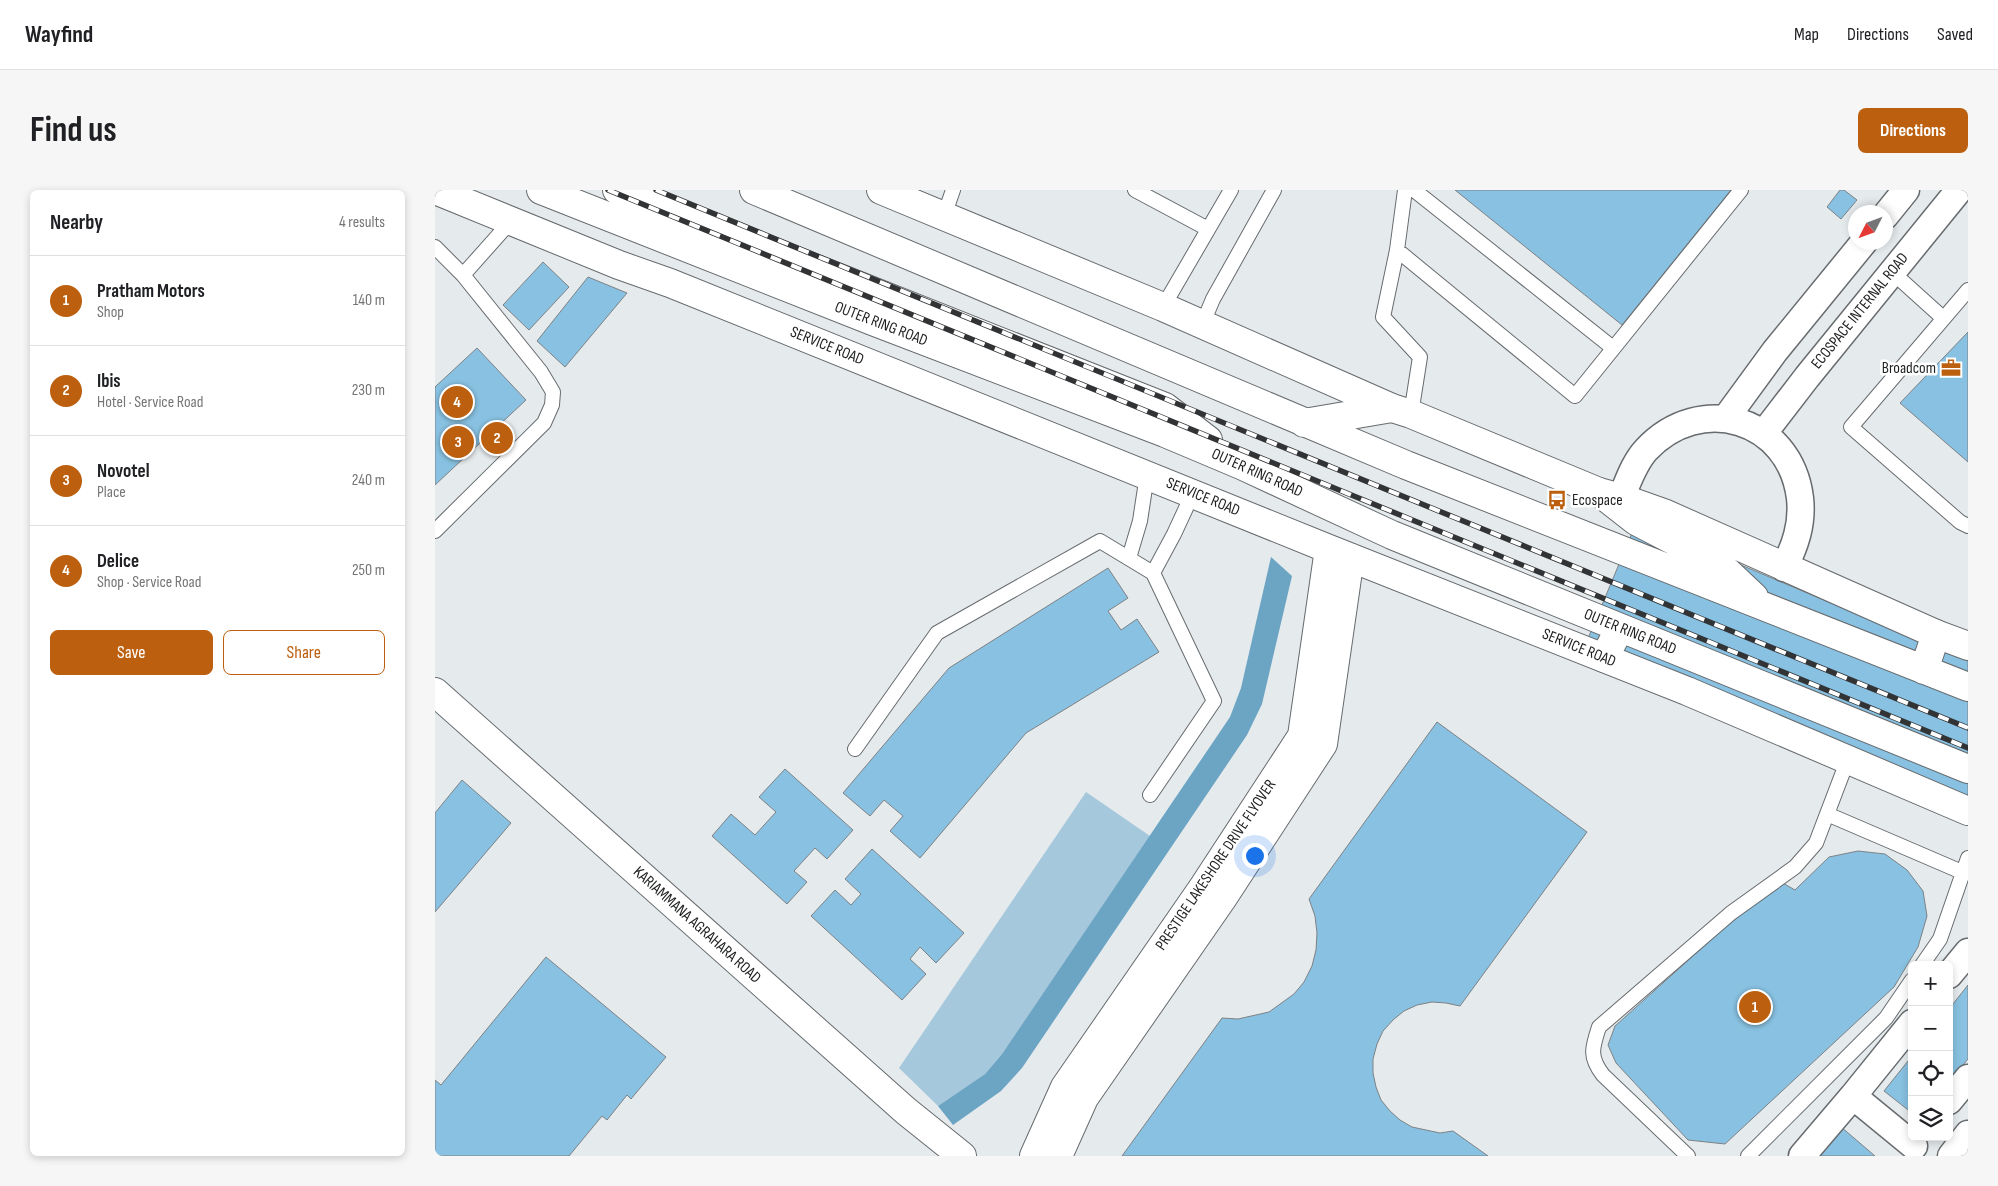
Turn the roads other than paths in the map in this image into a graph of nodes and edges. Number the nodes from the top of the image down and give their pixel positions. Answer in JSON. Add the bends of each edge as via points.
{"nodes":[{"id":1,"x":435,"y":190,"type":"edge"},
{"id":2,"x":541,"y":190,"type":"edge"},
{"id":3,"x":617,"y":190,"type":"edge"},
{"id":4,"x":754,"y":190,"type":"edge"},
{"id":5,"x":881,"y":190,"type":"edge"},
{"id":6,"x":953,"y":190,"type":"edge"},
{"id":7,"x":1135,"y":190,"type":"edge"},
{"id":8,"x":1231,"y":190,"type":"edge"},
{"id":9,"x":1274,"y":190,"type":"edge"},
{"id":10,"x":1405,"y":190,"type":"edge"},
{"id":11,"x":1414,"y":190,"type":"edge"},
{"id":12,"x":1741,"y":190,"type":"edge"},
{"id":13,"x":1906,"y":190,"type":"edge"},
{"id":14,"x":1959,"y":190,"type":"edge"},
{"id":15,"x":1893,"y":206,"type":"edge"},
{"id":16,"x":944,"y":216,"type":"junction"},
{"id":17,"x":511,"y":220,"type":"junction"},
{"id":18,"x":1207,"y":229,"type":"junction"},
{"id":19,"x":435,"y":247,"type":"edge"},
{"id":20,"x":1397,"y":250,"type":"junction"},
{"id":21,"x":1857,"y":250,"type":"edge"},
{"id":22,"x":1892,"y":272,"type":"junction"},
{"id":23,"x":463,"y":275,"type":"junction"},
{"id":24,"x":1968,"y":290,"type":"edge"},
{"id":25,"x":1163,"y":307,"type":"junction"},
{"id":26,"x":1943,"y":318,"type":"junction"},
{"id":27,"x":1203,"y":325,"type":"junction"},
{"id":28,"x":1613,"y":348,"type":"junction"},
{"id":29,"x":1402,"y":411,"type":"junction"},
{"id":30,"x":1726,"y":418,"type":"junction"},
{"id":31,"x":1304,"y":423,"type":"junction"},
{"id":32,"x":1764,"y":433,"type":"junction"},
{"id":33,"x":1241,"y":465,"type":"junction"},
{"id":34,"x":1147,"y":474,"type":"junction"},
{"id":35,"x":1193,"y":493,"type":"junction"},
{"id":36,"x":1610,"y":495,"type":"junction"},
{"id":37,"x":1968,"y":526,"type":"edge"},
{"id":38,"x":435,"y":531,"type":"edge"},
{"id":39,"x":1340,"y":553,"type":"junction"},
{"id":40,"x":1129,"y":558,"type":"junction"},
{"id":41,"x":1783,"y":568,"type":"junction"},
{"id":42,"x":1153,"y":572,"type":"junction"},
{"id":43,"x":1765,"y":608,"type":"junction"},
{"id":44,"x":1620,"y":628,"type":"junction"},
{"id":45,"x":1936,"y":634,"type":"junction"},
{"id":46,"x":1968,"y":646,"type":"edge"},
{"id":47,"x":1604,"y":658,"type":"junction"},
{"id":48,"x":1924,"y":670,"type":"junction"},
{"id":49,"x":1968,"y":687,"type":"edge"},
{"id":50,"x":435,"y":692,"type":"edge"},
{"id":51,"x":855,"y":749,"type":"dead end"},
{"id":52,"x":1848,"y":759,"type":"junction"},
{"id":53,"x":1968,"y":769,"type":"edge"},
{"id":54,"x":1150,"y":795,"type":"dead end"},
{"id":55,"x":1968,"y":811,"type":"edge"},
{"id":56,"x":1827,"y":814,"type":"junction"},
{"id":57,"x":1965,"y":865,"type":"edge"},
{"id":58,"x":1213,"y":892,"type":"junction"},
{"id":59,"x":1968,"y":952,"type":"edge"},
{"id":60,"x":1925,"y":961,"type":"edge"},
{"id":61,"x":1953,"y":971,"type":"edge"},
{"id":62,"x":1908,"y":986,"type":"edge"},
{"id":63,"x":1908,"y":1027,"type":"edge"},
{"id":64,"x":1968,"y":1078,"type":"edge"},
{"id":65,"x":1853,"y":1096,"type":"junction"},
{"id":66,"x":1953,"y":1096,"type":"edge"},
{"id":67,"x":1968,"y":1134,"type":"edge"},
{"id":68,"x":1913,"y":1146,"type":"edge"},
{"id":69,"x":961,"y":1156,"type":"edge"},
{"id":70,"x":1034,"y":1156,"type":"edge"},
{"id":71,"x":1058,"y":1156,"type":"edge"},
{"id":72,"x":1688,"y":1156,"type":"edge"},
{"id":73,"x":1748,"y":1156,"type":"edge"},
{"id":74,"x":1802,"y":1156,"type":"edge"},
{"id":75,"x":1951,"y":1156,"type":"edge"}],
"edges":[{"from":1,"to":17,"type":"main road","name":"SERVICE ROAD"},
{"from":2,"to":33,"type":"main road","name":"OUTER RING ROAD"},
{"from":3,"to":33,"type":"main road","via":[[1165,407]]},
{"from":4,"to":31,"type":"main road"},
{"from":5,"to":16,"type":"main road"},
{"from":6,"to":16,"type":"lane"},
{"from":7,"to":18,"type":"lane"},
{"from":8,"to":18,"type":"lane"},
{"from":9,"to":27,"type":"lane","via":[[1213,299]]},
{"from":10,"to":20,"type":"lane"},
{"from":11,"to":28,"type":"lane"},
{"from":12,"to":28,"type":"lane"},
{"from":13,"to":15,"type":"street"},
{"from":14,"to":22,"type":"street","name":"ECOSPACE INTERNAL ROAD"},
{"from":16,"to":25,"type":"main road"},
{"from":17,"to":23,"type":"lane"},
{"from":17,"to":34,"type":"main road","name":"SERVICE ROAD"},
{"from":18,"to":25,"type":"lane"},
{"from":19,"to":23,"type":"lane"},
{"from":20,"to":28,"type":"lane","via":[[1575,396]]},
{"from":20,"to":29,"type":"lane","via":[[1383,317],[1420,357]]},
{"from":21,"to":30,"type":"street"},
{"from":22,"to":26,"type":"lane"},
{"from":22,"to":32,"type":"street","name":"ECOSPACE INTERNAL ROAD"},
{"from":23,"to":38,"type":"lane","via":[[541,372],[553,392],[552,405],[544,423]]},
{"from":24,"to":26,"type":"lane"},
{"from":25,"to":27,"type":"main road"},
{"from":26,"to":37,"type":"lane","via":[[1851,427]]},
{"from":27,"to":29,"type":"main road"},
{"from":29,"to":31,"type":"main road"},
{"from":29,"to":36,"type":"main road"},
{"from":30,"to":32,"type":"street","via":[[1744,422]]},
{"from":30,"to":36,"type":"street","via":[[1707,418],[1673,429],[1645,452]]},
{"from":31,"to":43,"type":"main road"},
{"from":32,"to":41,"type":"street","via":[[1787,462],[1800,499],[1796,543]]},
{"from":33,"to":44,"type":"main road","name":"OUTER RING ROAD","via":[[1392,535]]},
{"from":34,"to":35,"type":"main road","name":"SERVICE ROAD"},
{"from":34,"to":40,"type":"lane"},
{"from":35,"to":39,"type":"main road","name":"SERVICE ROAD"},
{"from":35,"to":42,"type":"lane"},
{"from":36,"to":41,"type":"main road","via":[[1666,514]]},
{"from":36,"to":43,"type":"main road","via":[[1636,521],[1719,564]]},
{"from":39,"to":47,"type":"main road","name":"SERVICE ROAD"},
{"from":39,"to":58,"type":"main road","name":"PRESTIGE LAKESHORE DRIVE FLYOVER","via":[[1323,744]]},
{"from":40,"to":42,"type":"lane"},
{"from":40,"to":51,"type":"lane","via":[[1100,541],[937,633]]},
{"from":41,"to":45,"type":"main road"},
{"from":42,"to":54,"type":"lane","via":[[1214,701]]},
{"from":43,"to":48,"type":"main road"},
{"from":44,"to":47,"type":"main road"},
{"from":44,"to":53,"type":"main road","name":"OUTER RING ROAD"},
{"from":45,"to":46,"type":"main road"},
{"from":45,"to":48,"type":"main road"},
{"from":47,"to":52,"type":"main road","name":"SERVICE ROAD"},
{"from":48,"to":49,"type":"main road"},
{"from":50,"to":69,"type":"main road","name":"KARIAMMANA AGRAHARA ROAD","via":[[906,1111]]},
{"from":52,"to":55,"type":"main road","name":"SERVICE ROAD"},
{"from":52,"to":56,"type":"lane"},
{"from":56,"to":57,"type":"lane"},
{"from":56,"to":72,"type":"lane","via":[[1816,843],[1795,867],[1731,913],[1599,1027],[1593,1045],[1593,1062]]},
{"from":57,"to":60,"type":"lane","via":[[1940,938]]},
{"from":58,"to":70,"type":"main road","name":"PRESTIGE LAKESHORE DRIVE FLYOVER","via":[[1065,1087]]},
{"from":58,"to":71,"type":"main road","name":"PRESTIGE LAKESHORE DRIVE FLYOVER","via":[[1084,1098]]},
{"from":59,"to":61,"type":"street"},
{"from":62,"to":73,"type":"lane","via":[[1886,1018]]},
{"from":63,"to":65,"type":"street"},
{"from":64,"to":66,"type":"street"},
{"from":65,"to":68,"type":"street"},
{"from":65,"to":74,"type":"street"},
{"from":67,"to":75,"type":"street"}]}
